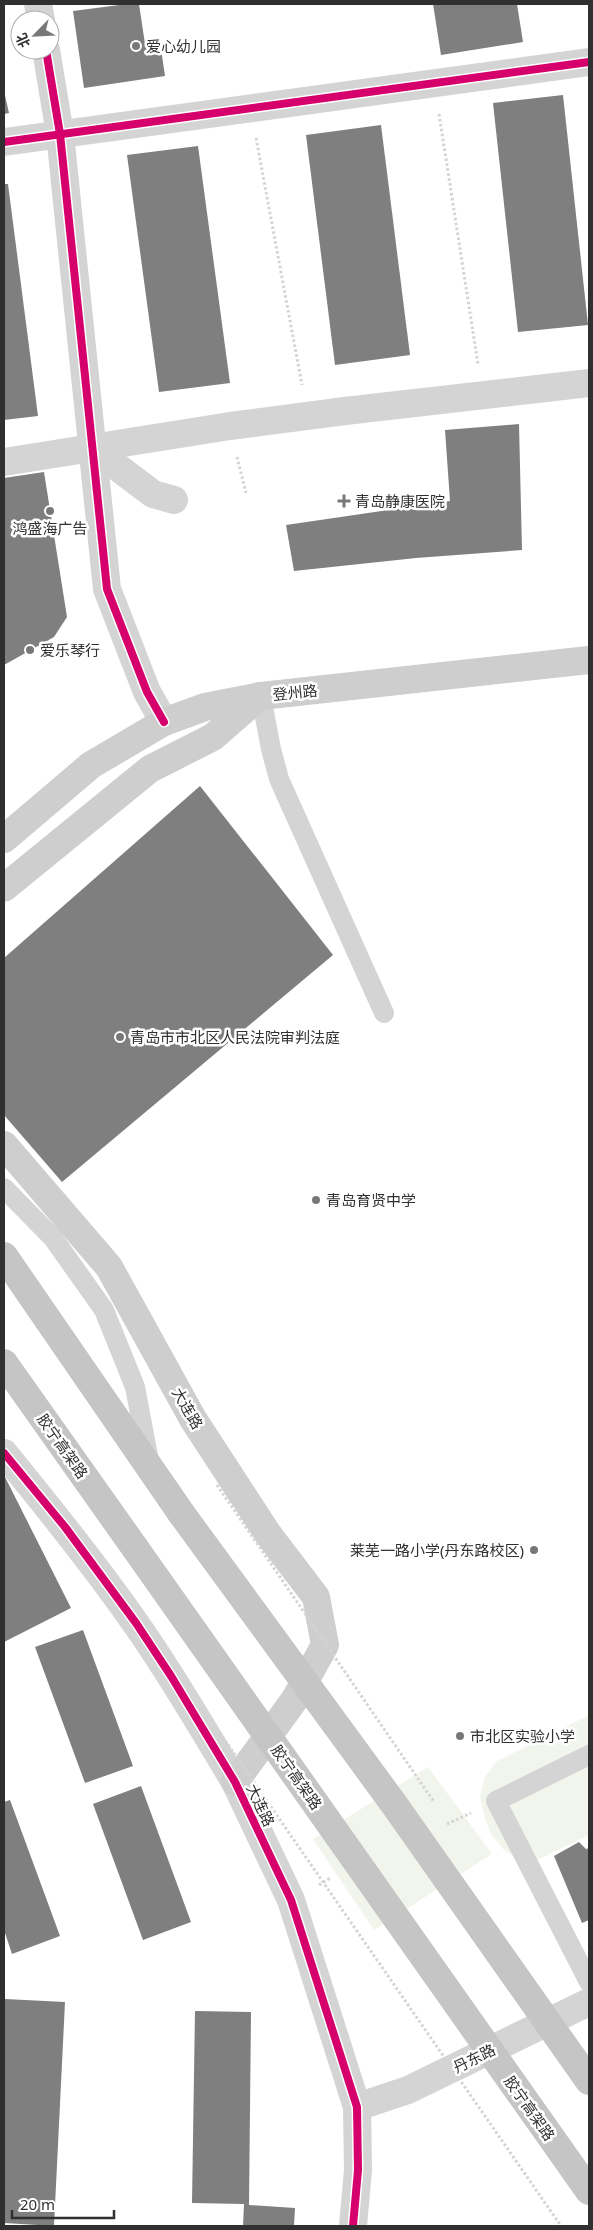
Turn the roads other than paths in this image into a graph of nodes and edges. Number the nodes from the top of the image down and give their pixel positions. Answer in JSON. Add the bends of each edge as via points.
{"nodes":[{"id":1,"x":48,"y":60,"type":"edge"},
{"id":2,"x":589,"y":62,"type":"edge"},
{"id":3,"x":60,"y":134,"type":"junction"},
{"id":4,"x":4,"y":142,"type":"edge"},
{"id":5,"x":589,"y":383,"type":"edge"},
{"id":6,"x":92,"y":448,"type":"junction"},
{"id":7,"x":4,"y":462,"type":"edge"},
{"id":8,"x":174,"y":500,"type":"dead end"},
{"id":9,"x":589,"y":660,"type":"edge"},
{"id":10,"x":261,"y":696,"type":"junction"},
{"id":11,"x":164,"y":722,"type":"junction"},
{"id":12,"x":4,"y":839,"type":"edge"},
{"id":13,"x":4,"y":888,"type":"edge"},
{"id":14,"x":384,"y":1013,"type":"dead end"},
{"id":15,"x":4,"y":1145,"type":"edge"},
{"id":16,"x":4,"y":1188,"type":"edge"},
{"id":17,"x":4,"y":1256,"type":"edge"},
{"id":18,"x":4,"y":1363,"type":"edge"},
{"id":19,"x":4,"y":1453,"type":"edge"},
{"id":20,"x":150,"y":1468,"type":"junction"},
{"id":21,"x":589,"y":1755,"type":"edge"},
{"id":22,"x":235,"y":1782,"type":"junction"},
{"id":23,"x":589,"y":1982,"type":"edge"},
{"id":24,"x":589,"y":2002,"type":"edge"},
{"id":25,"x":589,"y":2081,"type":"edge"},
{"id":26,"x":357,"y":2107,"type":"junction"},
{"id":27,"x":589,"y":2191,"type":"edge"},
{"id":28,"x":353,"y":2226,"type":"edge"}],
"edges":[{"from":1,"to":3,"type":"street"},
{"from":2,"to":3,"type":"street"},
{"from":3,"to":4,"type":"street"},
{"from":3,"to":6,"type":"street"},
{"from":5,"to":6,"type":"street","via":[[345,411]]},
{"from":6,"to":7,"type":"street"},
{"from":6,"to":8,"type":"street","via":[[153,494]]},
{"from":6,"to":11,"type":"street","via":[[107,589],[147,692]]},
{"from":9,"to":10,"type":"main road","name":"登州路"},
{"from":10,"to":11,"type":"main road","via":[[205,707]]},
{"from":10,"to":13,"type":"main road","name":"登州路","via":[[213,737],[150,769]]},
{"from":10,"to":14,"type":"lane","via":[[279,779]]},
{"from":11,"to":12,"type":"main road","via":[[91,765]]},
{"from":15,"to":22,"type":"main road","name":"大连路","via":[[109,1266],[192,1419],[268,1534],[316,1596],[325,1644],[295,1699]]},
{"from":16,"to":20,"type":"lane","via":[[53,1238],[104,1310],[135,1387]]},
{"from":17,"to":20,"type":"highway"},
{"from":18,"to":27,"type":"highway","name":"胶宁高架路","bridge":true},
{"from":19,"to":22,"type":"street","name":"大连路","via":[[65,1527],[136,1623]]},
{"from":20,"to":25,"type":"highway","bridge":true,"via":[[396,1807]]},
{"from":21,"to":23,"type":"lane","via":[[496,1801]]},
{"from":22,"to":26,"type":"street","name":"大连路","via":[[291,1900]]},
{"from":24,"to":26,"type":"street","name":"丹东路","via":[[408,2090]]},
{"from":26,"to":28,"type":"street","name":"大连路","via":[[358,2170]]}]}
